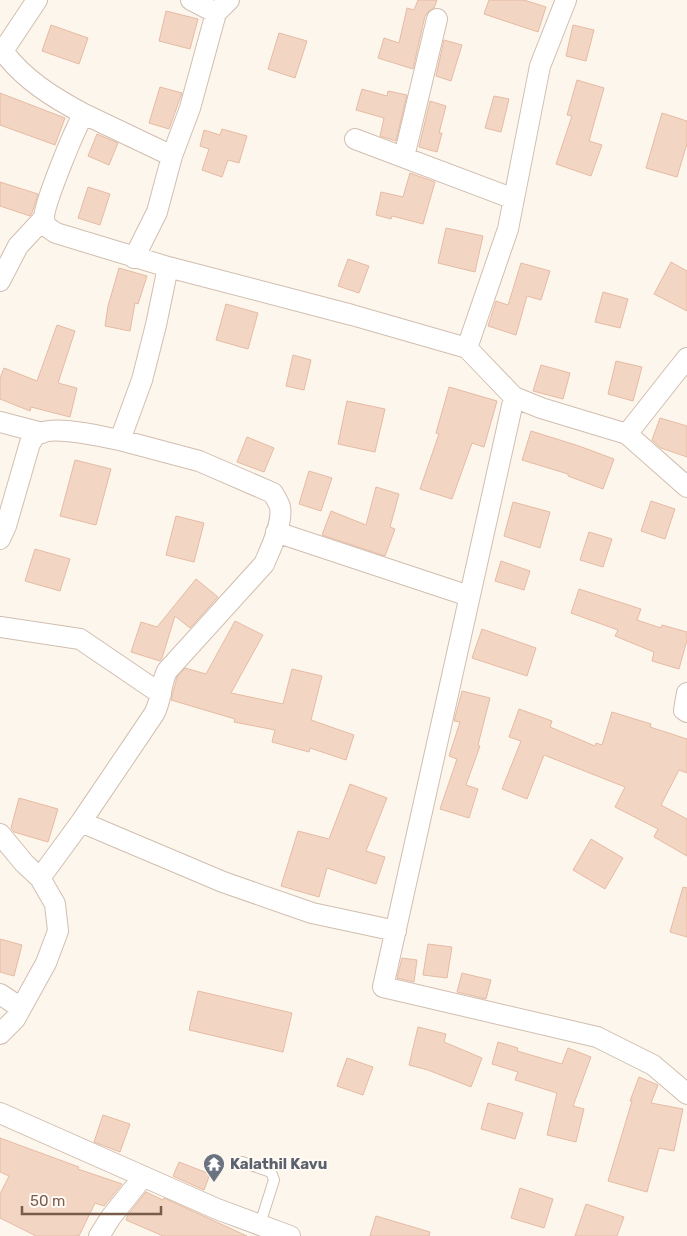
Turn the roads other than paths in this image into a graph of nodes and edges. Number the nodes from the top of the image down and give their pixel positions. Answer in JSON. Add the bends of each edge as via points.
{"nodes":[{"id":1,"x":37,"y":0,"type":"edge"},
{"id":2,"x":192,"y":0,"type":"edge"},
{"id":3,"x":566,"y":0,"type":"edge"},
{"id":4,"x":223,"y":7,"type":"edge"},
{"id":5,"x":437,"y":19,"type":"dead end"},
{"id":6,"x":2,"y":52,"type":"edge"},
{"id":7,"x":84,"y":114,"type":"junction"},
{"id":8,"x":355,"y":138,"type":"dead end"},
{"id":9,"x":172,"y":156,"type":"junction"},
{"id":10,"x":404,"y":157,"type":"junction"},
{"id":11,"x":514,"y":199,"type":"junction"},
{"id":12,"x":44,"y":218,"type":"junction"},
{"id":13,"x":134,"y":258,"type":"junction"},
{"id":14,"x":168,"y":267,"type":"junction"},
{"id":15,"x":0,"y":281,"type":"edge"},
{"id":16,"x":468,"y":348,"type":"junction"},
{"id":17,"x":687,"y":358,"type":"edge"},
{"id":18,"x":514,"y":397,"type":"junction"},
{"id":19,"x":0,"y":422,"type":"edge"},
{"id":20,"x":42,"y":433,"type":"junction"},
{"id":21,"x":627,"y":434,"type":"junction"},
{"id":22,"x":120,"y":440,"type":"junction"},
{"id":23,"x":687,"y":486,"type":"edge"},
{"id":24,"x":276,"y":532,"type":"junction"},
{"id":25,"x":0,"y":539,"type":"edge"},
{"id":26,"x":469,"y":596,"type":"junction"},
{"id":27,"x":0,"y":627,"type":"edge"},
{"id":28,"x":687,"y":693,"type":"edge"},
{"id":29,"x":161,"y":694,"type":"junction"},
{"id":30,"x":687,"y":712,"type":"edge"},
{"id":31,"x":81,"y":822,"type":"junction"},
{"id":32,"x":0,"y":834,"type":"edge"},
{"id":33,"x":40,"y":878,"type":"junction"},
{"id":34,"x":396,"y":931,"type":"junction"},
{"id":35,"x":0,"y":994,"type":"edge"},
{"id":36,"x":21,"y":1008,"type":"junction"},
{"id":37,"x":0,"y":1034,"type":"edge"},
{"id":38,"x":687,"y":1094,"type":"edge"},
{"id":39,"x":0,"y":1113,"type":"edge"},
{"id":40,"x":242,"y":1162,"type":"dead end"},
{"id":41,"x":144,"y":1177,"type":"junction"},
{"id":42,"x":260,"y":1224,"type":"junction"},
{"id":43,"x":99,"y":1236,"type":"edge"},
{"id":44,"x":290,"y":1236,"type":"edge"}],
"edges":[{"from":1,"to":6,"type":"street"},
{"from":2,"to":4,"type":"street"},
{"from":3,"to":11,"type":"street","via":[[540,66]]},
{"from":4,"to":9,"type":"street"},
{"from":5,"to":10,"type":"street"},
{"from":6,"to":7,"type":"street","via":[[26,76],[64,104]]},
{"from":7,"to":9,"type":"street"},
{"from":7,"to":12,"type":"street"},
{"from":8,"to":10,"type":"street"},
{"from":9,"to":13,"type":"street","via":[[158,212]]},
{"from":10,"to":11,"type":"street"},
{"from":11,"to":16,"type":"street","via":[[508,229]]},
{"from":12,"to":13,"type":"street","via":[[47,226],[56,233]]},
{"from":12,"to":15,"type":"street","via":[[18,246]]},
{"from":13,"to":14,"type":"street"},
{"from":14,"to":16,"type":"street"},
{"from":14,"to":22,"type":"street","via":[[142,380]]},
{"from":16,"to":18,"type":"street"},
{"from":17,"to":21,"type":"street"},
{"from":18,"to":21,"type":"street"},
{"from":18,"to":26,"type":"street"},
{"from":19,"to":20,"type":"street"},
{"from":20,"to":22,"type":"street","via":[[64,431]]},
{"from":20,"to":25,"type":"street","via":[[30,443]]},
{"from":21,"to":23,"type":"street"},
{"from":22,"to":24,"type":"street","via":[[199,461],[272,493],[280,508]]},
{"from":24,"to":26,"type":"street"},
{"from":24,"to":29,"type":"street","via":[[264,564],[167,671]]},
{"from":26,"to":34,"type":"street"},
{"from":27,"to":29,"type":"street","via":[[80,640]]},
{"from":28,"to":30,"type":"street","via":[[684,710]]},
{"from":29,"to":31,"type":"street","via":[[154,714]]},
{"from":31,"to":33,"type":"street"},
{"from":31,"to":34,"type":"street","via":[[232,885],[312,913]]},
{"from":32,"to":33,"type":"street"},
{"from":33,"to":36,"type":"street","via":[[55,904],[58,931],[46,963]]},
{"from":34,"to":38,"type":"street","via":[[384,987],[597,1037],[653,1065]]},
{"from":35,"to":36,"type":"street"},
{"from":36,"to":37,"type":"street"},
{"from":39,"to":41,"type":"street"},
{"from":40,"to":42,"type":"lane","via":[[271,1172],[274,1180]]},
{"from":41,"to":42,"type":"street"},
{"from":41,"to":43,"type":"street"},
{"from":42,"to":44,"type":"street"}]}
